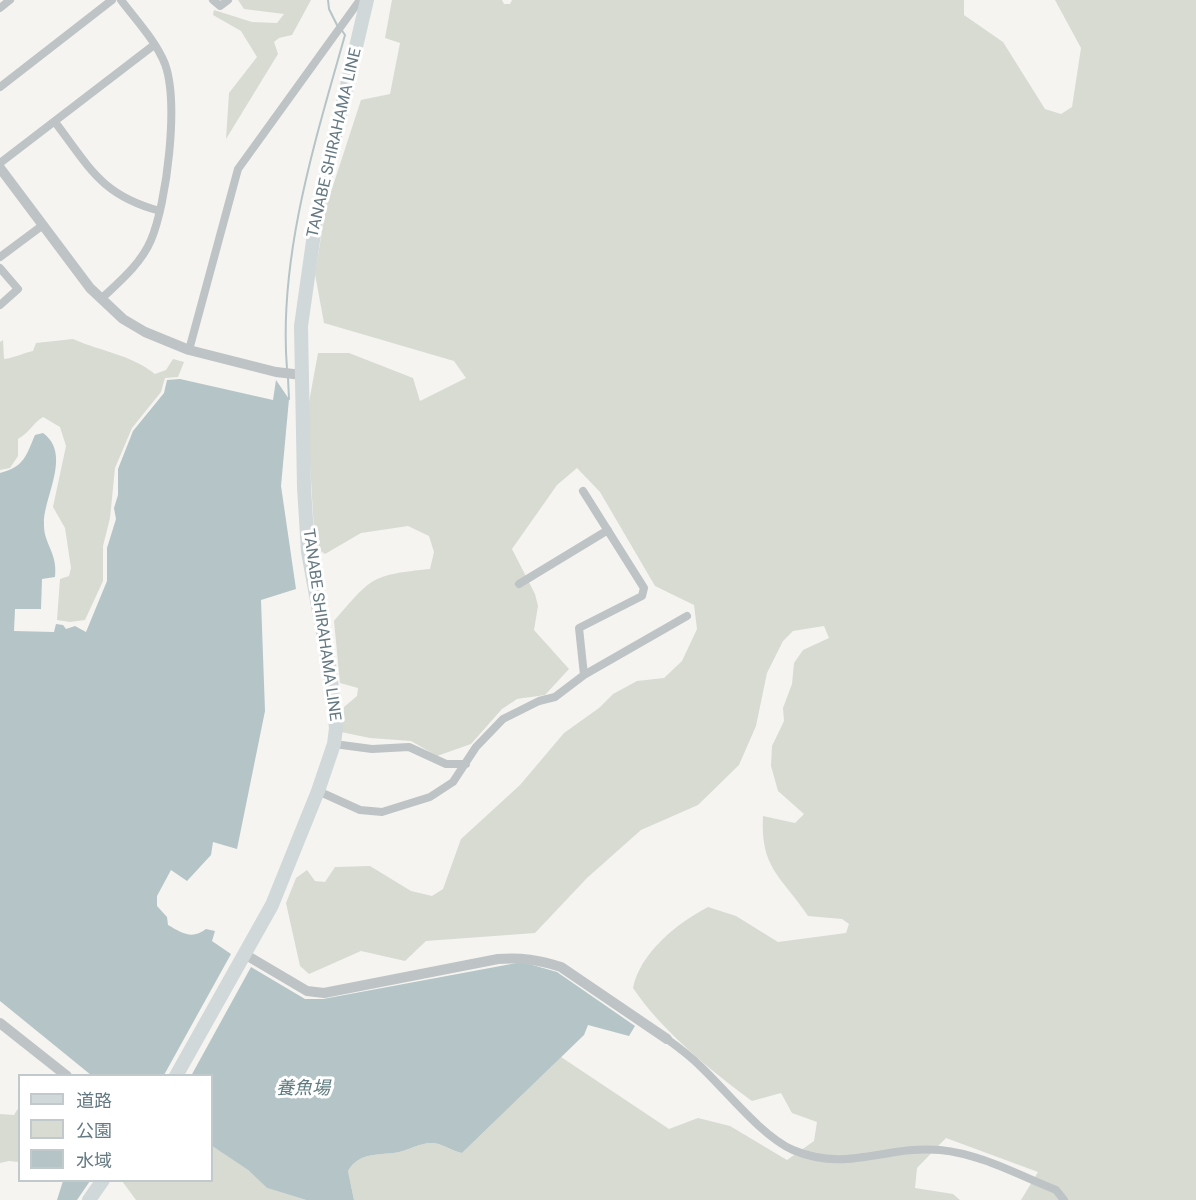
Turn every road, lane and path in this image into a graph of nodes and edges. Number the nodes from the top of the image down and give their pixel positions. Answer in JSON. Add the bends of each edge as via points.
{"nodes":[{"id":1,"x":10,"y":0,"type":"edge"},
{"id":2,"x":112,"y":0,"type":"edge"},
{"id":3,"x":121,"y":0,"type":"edge"},
{"id":4,"x":213,"y":0,"type":"edge"},
{"id":5,"x":228,"y":0,"type":"edge"},
{"id":6,"x":360,"y":0,"type":"edge"},
{"id":7,"x":367,"y":0,"type":"edge"},
{"id":8,"x":0,"y":8,"type":"edge"},
{"id":9,"x":154,"y":45,"type":"junction"},
{"id":10,"x":0,"y":87,"type":"edge"},
{"id":11,"x":55,"y":122,"type":"junction"},
{"id":12,"x":0,"y":163,"type":"edge"},
{"id":13,"x":0,"y":168,"type":"edge"},
{"id":14,"x":160,"y":212,"type":"junction"},
{"id":15,"x":43,"y":225,"type":"junction"},
{"id":16,"x":0,"y":256,"type":"edge"},
{"id":17,"x":0,"y":268,"type":"edge"},
{"id":18,"x":101,"y":299,"type":"junction"},
{"id":19,"x":0,"y":305,"type":"edge"},
{"id":20,"x":189,"y":350,"type":"junction"},
{"id":21,"x":297,"y":375,"type":"junction"},
{"id":22,"x":583,"y":491,"type":"dead end"},
{"id":23,"x":608,"y":530,"type":"junction"},
{"id":24,"x":519,"y":584,"type":"dead end"},
{"id":25,"x":687,"y":616,"type":"dead end"},
{"id":26,"x":584,"y":675,"type":"junction"},
{"id":27,"x":334,"y":744,"type":"junction"},
{"id":28,"x":466,"y":764,"type":"junction"},
{"id":29,"x":318,"y":791,"type":"junction"},
{"id":30,"x":246,"y":955,"type":"junction"},
{"id":31,"x":0,"y":1023,"type":"edge"},
{"id":32,"x":667,"y":1039,"type":"joint"},
{"id":33,"x":64,"y":1074,"type":"edge"},
{"id":34,"x":177,"y":1074,"type":"edge"},
{"id":35,"x":102,"y":1182,"type":"edge"},
{"id":36,"x":89,"y":1200,"type":"edge"},
{"id":37,"x":1064,"y":1200,"type":"edge"}],
"edges":[{"from":1,"to":8,"type":"street"},
{"from":2,"to":10,"type":"street"},
{"from":3,"to":9,"type":"street"},
{"from":4,"to":5,"type":"street","via":[[220,6]]},
{"from":6,"to":20,"type":"street","via":[[238,169]]},
{"from":7,"to":21,"type":"main road","name":"TANABE SHIRAHAMA LINE","via":[[314,233]]},
{"from":9,"to":11,"type":"street"},
{"from":9,"to":14,"type":"street","via":[[169,79],[172,111]]},
{"from":11,"to":12,"type":"street"},
{"from":11,"to":14,"type":"street","via":[[113,193]]},
{"from":13,"to":15,"type":"street"},
{"from":14,"to":18,"type":"street","via":[[151,242],[134,268]]},
{"from":15,"to":16,"type":"street"},
{"from":15,"to":18,"type":"street"},
{"from":17,"to":19,"type":"street","via":[[18,289]]},
{"from":18,"to":20,"type":"street","via":[[145,332]]},
{"from":20,"to":21,"type":"street"},
{"from":21,"to":27,"type":"main road","name":"TANABE SHIRAHAMA LINE","via":[[308,552],[330,671]]},
{"from":22,"to":23,"type":"street"},
{"from":23,"to":24,"type":"street"},
{"from":23,"to":26,"type":"street","via":[[644,588],[642,596],[579,628]]},
{"from":25,"to":26,"type":"street"},
{"from":26,"to":28,"type":"street","via":[[555,697],[503,719],[476,747]]},
{"from":27,"to":28,"type":"street","via":[[372,749],[409,747],[446,764]]},
{"from":27,"to":29,"type":"main road","name":"TANABE SHIRAHAMA LINE"},
{"from":28,"to":29,"type":"street","via":[[453,782],[430,797],[382,812],[360,810]]},
{"from":29,"to":30,"type":"main road","name":"TANABE SHIRAHAMA LINE","via":[[272,905]]},
{"from":30,"to":32,"type":"street","via":[[307,991],[324,993],[498,959],[541,960],[561,967]]},
{"from":30,"to":34,"type":"main road","name":"TANABE SHIRAHAMA LINE"},
{"from":31,"to":33,"type":"street"},
{"from":32,"to":37,"type":"street","via":[[749,1115],[794,1150],[839,1161],[908,1150],[975,1156],[1056,1190]]},
{"from":35,"to":36,"type":"main road"}]}
